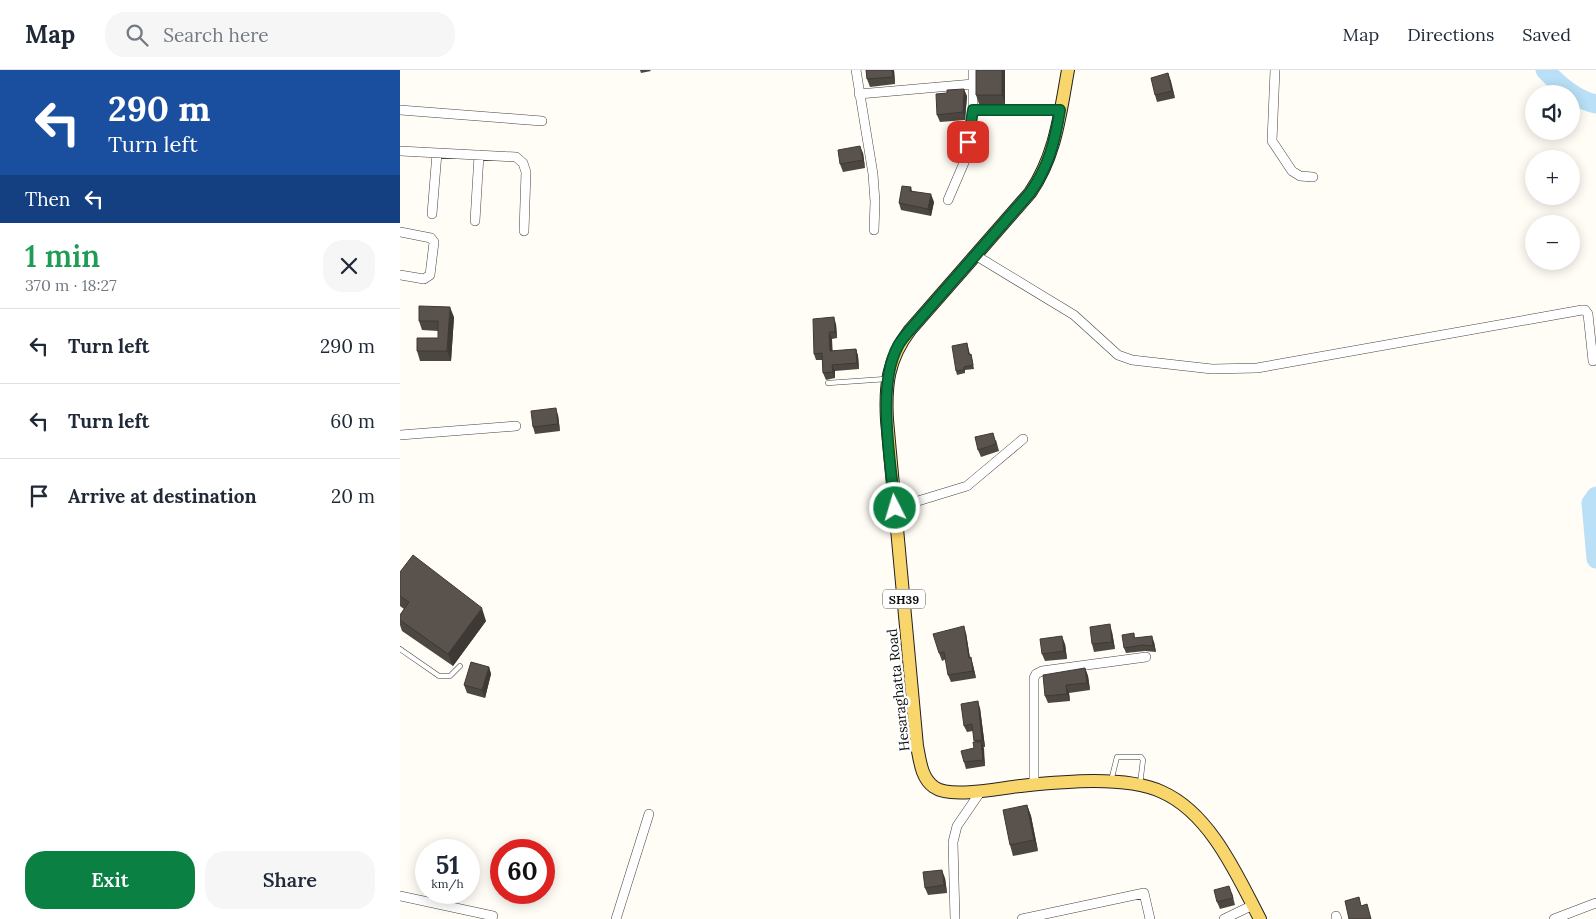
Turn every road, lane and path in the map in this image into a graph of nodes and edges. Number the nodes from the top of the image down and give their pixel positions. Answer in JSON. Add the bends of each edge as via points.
{"nodes":[{"id":1,"x":856,"y":70,"type":"edge"},
{"id":2,"x":973,"y":70,"type":"edge"},
{"id":3,"x":1068,"y":70,"type":"edge"},
{"id":4,"x":1275,"y":70,"type":"edge"},
{"id":5,"x":973,"y":84,"type":"junction"},
{"id":6,"x":859,"y":94,"type":"junction"},
{"id":7,"x":400,"y":110,"type":"edge"},
{"id":8,"x":973,"y":110,"type":"junction"},
{"id":9,"x":1060,"y":110,"type":"junction"},
{"id":10,"x":542,"y":120,"type":"dead end"},
{"id":11,"x":400,"y":151,"type":"edge"},
{"id":12,"x":437,"y":153,"type":"junction"},
{"id":13,"x":479,"y":155,"type":"junction"},
{"id":14,"x":1313,"y":177,"type":"dead end"},
{"id":15,"x":948,"y":200,"type":"dead end"},
{"id":16,"x":432,"y":214,"type":"dead end"},
{"id":17,"x":475,"y":221,"type":"dead end"},
{"id":18,"x":874,"y":230,"type":"dead end"},
{"id":19,"x":524,"y":231,"type":"dead end"},
{"id":20,"x":400,"y":232,"type":"edge"},
{"id":21,"x":975,"y":255,"type":"junction"},
{"id":22,"x":400,"y":275,"type":"edge"},
{"id":23,"x":1593,"y":361,"type":"dead end"},
{"id":24,"x":888,"y":378,"type":"junction"},
{"id":25,"x":828,"y":383,"type":"dead end"},
{"id":26,"x":516,"y":426,"type":"dead end"},
{"id":27,"x":400,"y":435,"type":"edge"},
{"id":28,"x":1023,"y":439,"type":"dead end"},
{"id":29,"x":895,"y":508,"type":"junction"},
{"id":30,"x":400,"y":649,"type":"edge"},
{"id":31,"x":1146,"y":657,"type":"dead end"},
{"id":32,"x":460,"y":666,"type":"dead end"},
{"id":33,"x":1111,"y":782,"type":"junction"},
{"id":34,"x":1034,"y":785,"type":"junction"},
{"id":35,"x":1140,"y":785,"type":"junction"},
{"id":36,"x":981,"y":791,"type":"junction"},
{"id":37,"x":649,"y":814,"type":"dead end"},
{"id":38,"x":400,"y":896,"type":"edge"},
{"id":39,"x":1596,"y":903,"type":"edge"},
{"id":40,"x":1253,"y":905,"type":"junction"},
{"id":41,"x":493,"y":916,"type":"dead end"},
{"id":42,"x":1557,"y":918,"type":"edge"},
{"id":43,"x":616,"y":919,"type":"edge"},
{"id":44,"x":955,"y":919,"type":"edge"},
{"id":45,"x":1022,"y":919,"type":"edge"},
{"id":46,"x":1150,"y":919,"type":"edge"},
{"id":47,"x":1224,"y":919,"type":"edge"},
{"id":48,"x":1260,"y":919,"type":"edge"}],
"edges":[{"from":1,"to":6,"type":"street"},
{"from":2,"to":5,"type":"street"},
{"from":3,"to":9,"type":"main road","name":"Hesaraghatta Road","number":"SH39"},
{"from":4,"to":14,"type":"street","via":[[1272,141],[1292,171],[1300,176]]},
{"from":5,"to":6,"type":"street"},
{"from":5,"to":8,"type":"street"},
{"from":6,"to":18,"type":"street","via":[[873,174]]},
{"from":7,"to":10,"type":"street"},
{"from":8,"to":9,"type":"street"},
{"from":8,"to":15,"type":"street","via":[[966,158]]},
{"from":9,"to":21,"type":"main road","name":"Hesaraghatta Road","number":"SH39","via":[[1054,144],[1038,181]]},
{"from":11,"to":12,"type":"street"},
{"from":12,"to":13,"type":"street"},
{"from":12,"to":16,"type":"street"},
{"from":13,"to":17,"type":"street"},
{"from":13,"to":19,"type":"street","via":[[516,157],[523,163],[526,172]]},
{"from":20,"to":22,"type":"street","via":[[431,238],[434,242],[428,277]]},
{"from":21,"to":23,"type":"street","via":[[1074,315],[1118,355],[1132,360],[1212,369],[1257,368],[1585,310]]},
{"from":21,"to":24,"type":"main road","name":"Hesaraghatta Road","number":"SH39","via":[[898,345]]},
{"from":24,"to":25,"type":"lane"},
{"from":24,"to":29,"type":"main road","name":"Hesaraghatta Road","number":"SH39","via":[[886,405]]},
{"from":26,"to":27,"type":"street"},
{"from":28,"to":29,"type":"street","via":[[967,486]]},
{"from":29,"to":36,"type":"main road","name":"Hesaraghatta Road","number":"SH39","via":[[917,746],[923,771],[936,789],[967,793]]},
{"from":30,"to":32,"type":"lane","via":[[439,676],[450,676]]},
{"from":31,"to":34,"type":"street","via":[[1036,674]]},
{"from":33,"to":34,"type":"main road","name":"Hesaraghatta Road","number":"SH39"},
{"from":33,"to":35,"type":"main road","name":"Hesaraghatta Road","number":"SH39"},
{"from":33,"to":35,"type":"lane","via":[[1117,757],[1141,757]]},
{"from":34,"to":36,"type":"main road","name":"Hesaraghatta Road","number":"SH39"},
{"from":35,"to":40,"type":"main road","name":"Hesaraghatta Road","number":"SH39","via":[[1163,792],[1197,818],[1227,858]]},
{"from":36,"to":44,"type":"street","via":[[957,826],[953,842]]},
{"from":37,"to":43,"type":"street"},
{"from":38,"to":41,"type":"street"},
{"from":39,"to":42,"type":"street"},
{"from":40,"to":47,"type":"street"},
{"from":40,"to":48,"type":"main road","name":"Hesaraghatta Road","number":"SH39"},
{"from":45,"to":46,"type":"street","via":[[1144,893]]}]}
